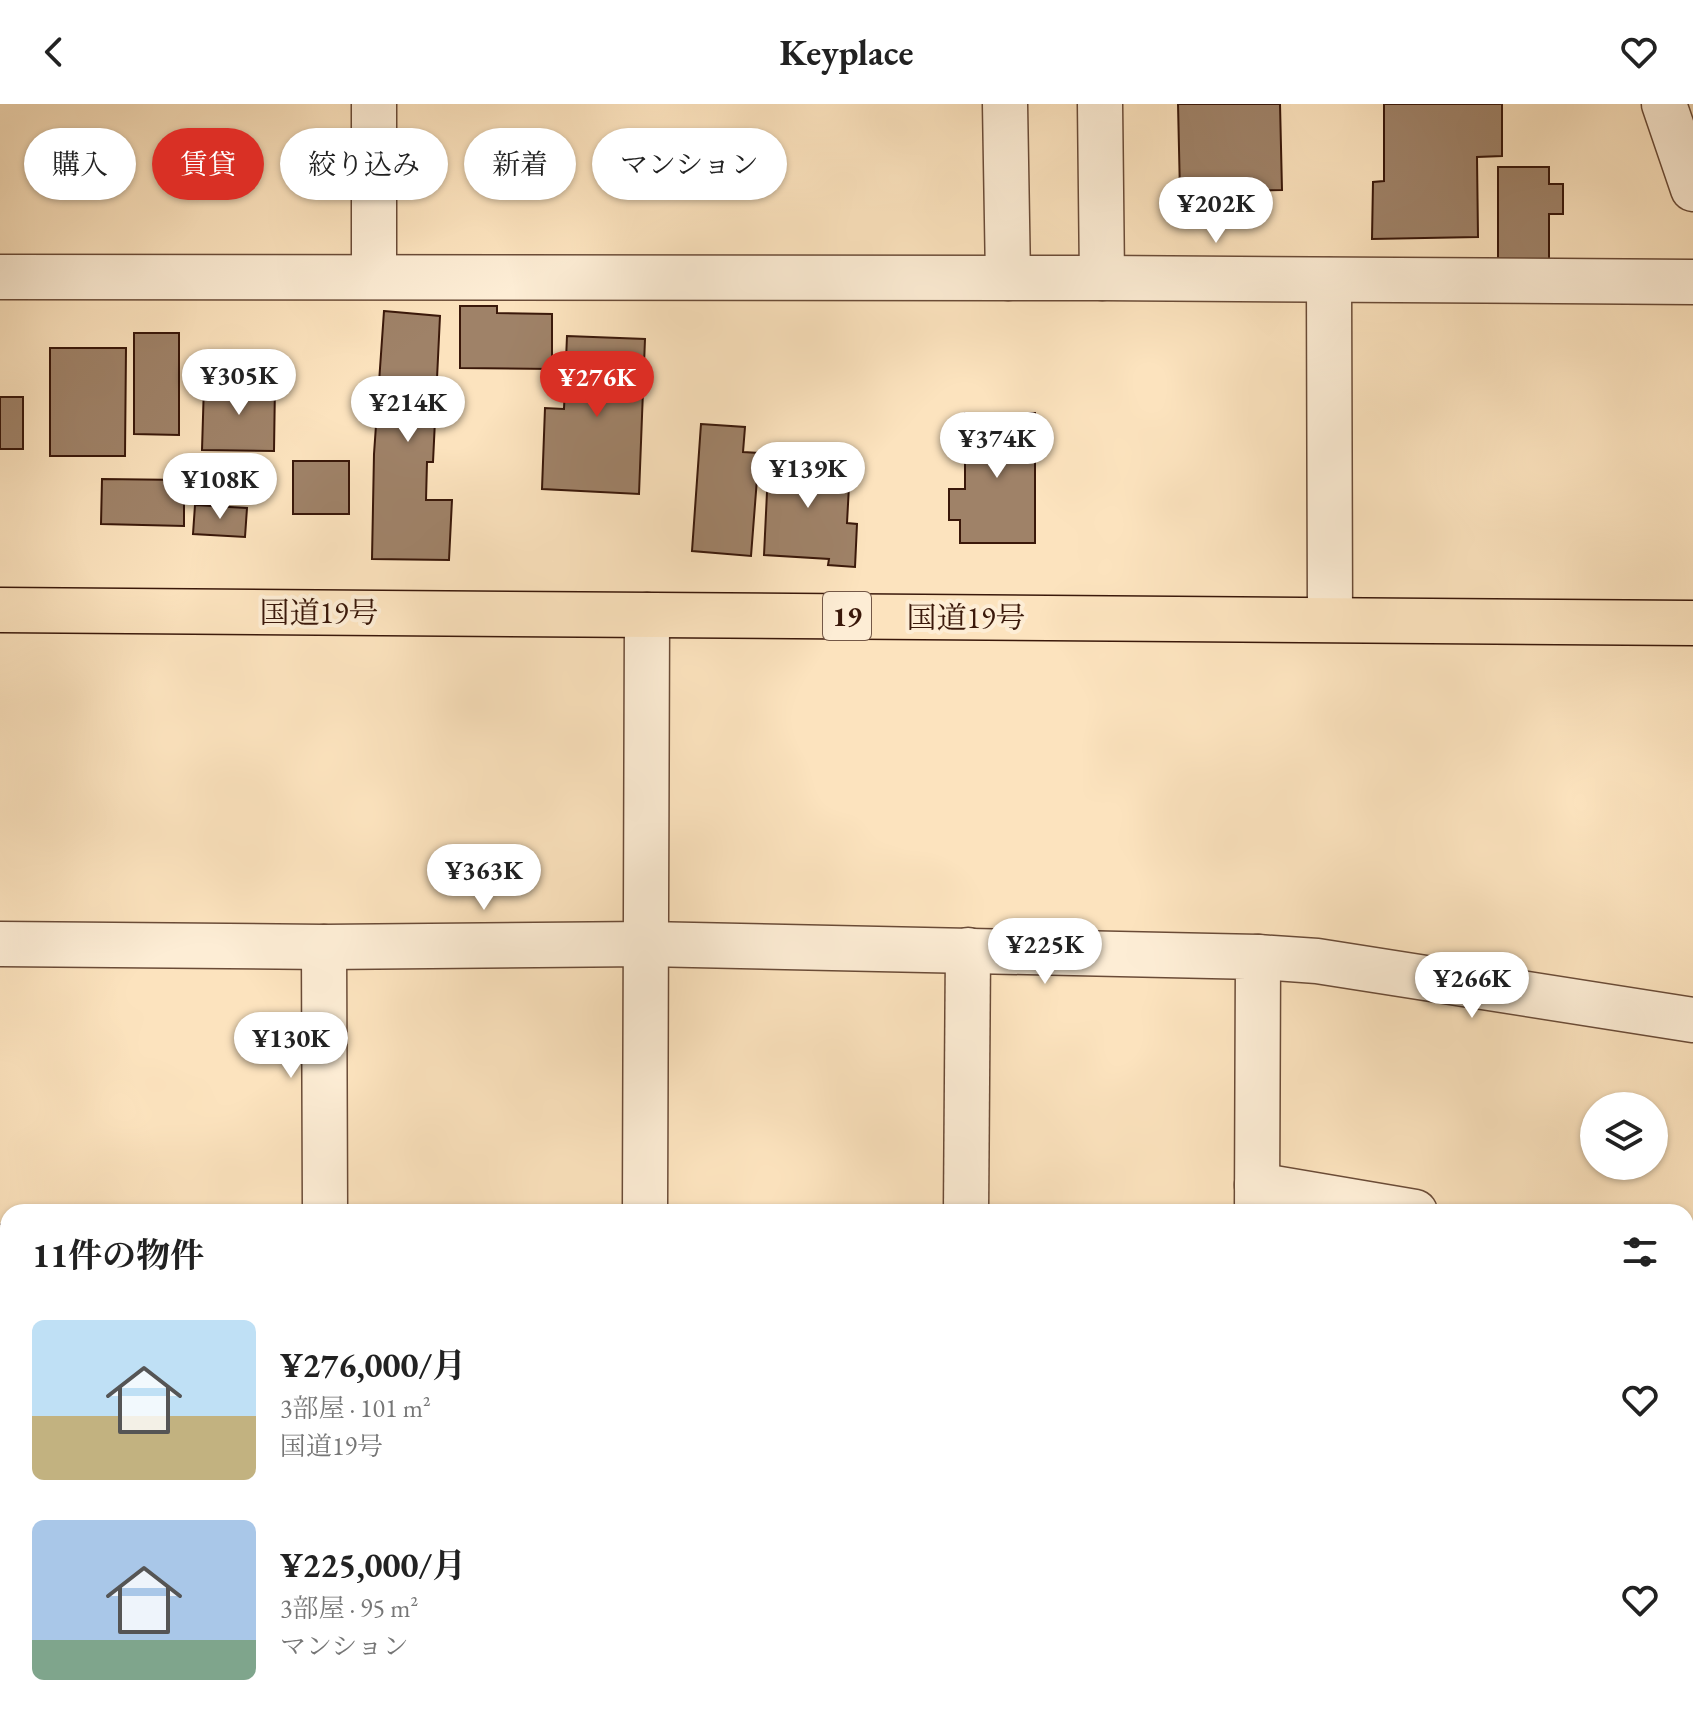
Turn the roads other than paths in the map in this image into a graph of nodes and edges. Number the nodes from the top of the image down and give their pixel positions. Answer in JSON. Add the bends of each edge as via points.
{"nodes":[{"id":1,"x":374,"y":104,"type":"edge"},
{"id":2,"x":1005,"y":104,"type":"edge"},
{"id":3,"x":1100,"y":104,"type":"edge"},
{"id":4,"x":1664,"y":104,"type":"edge"},
{"id":5,"x":1693,"y":189,"type":"edge"},
{"id":6,"x":374,"y":276,"type":"junction"},
{"id":7,"x":0,"y":277,"type":"edge"},
{"id":8,"x":1008,"y":278,"type":"junction"},
{"id":9,"x":1102,"y":278,"type":"junction"},
{"id":10,"x":1329,"y":280,"type":"junction"},
{"id":11,"x":1693,"y":282,"type":"edge"},
{"id":12,"x":0,"y":610,"type":"edge"},
{"id":13,"x":647,"y":615,"type":"junction"},
{"id":14,"x":1330,"y":619,"type":"junction"},
{"id":15,"x":1693,"y":623,"type":"edge"},
{"id":16,"x":0,"y":944,"type":"edge"},
{"id":17,"x":646,"y":944,"type":"junction"},
{"id":18,"x":324,"y":947,"type":"junction"},
{"id":19,"x":968,"y":950,"type":"junction"},
{"id":20,"x":1258,"y":957,"type":"junction"},
{"id":21,"x":1693,"y":1020,"type":"edge"},
{"id":22,"x":1257,"y":1199,"type":"edge"},
{"id":23,"x":325,"y":1204,"type":"edge"},
{"id":24,"x":645,"y":1204,"type":"edge"},
{"id":25,"x":966,"y":1204,"type":"edge"},
{"id":26,"x":1318,"y":1204,"type":"edge"}],
"edges":[{"from":1,"to":6,"type":"street"},
{"from":2,"to":8,"type":"street"},
{"from":3,"to":9,"type":"street"},
{"from":4,"to":5,"type":"street"},
{"from":6,"to":7,"type":"street"},
{"from":6,"to":8,"type":"street"},
{"from":8,"to":9,"type":"street"},
{"from":9,"to":10,"type":"street"},
{"from":10,"to":11,"type":"street"},
{"from":10,"to":14,"type":"street"},
{"from":12,"to":13,"type":"highway","name":"国道19号","number":"19"},
{"from":13,"to":14,"type":"highway","name":"国道19号","number":"19"},
{"from":13,"to":17,"type":"street"},
{"from":14,"to":15,"type":"highway","name":"国道19号","number":"19"},
{"from":16,"to":18,"type":"street"},
{"from":17,"to":18,"type":"street"},
{"from":17,"to":19,"type":"street"},
{"from":17,"to":24,"type":"street"},
{"from":18,"to":23,"type":"street"},
{"from":19,"to":20,"type":"street"},
{"from":19,"to":25,"type":"street"},
{"from":20,"to":21,"type":"street","via":[[1317,961]]},
{"from":20,"to":22,"type":"street"},
{"from":22,"to":26,"type":"street"}]}
